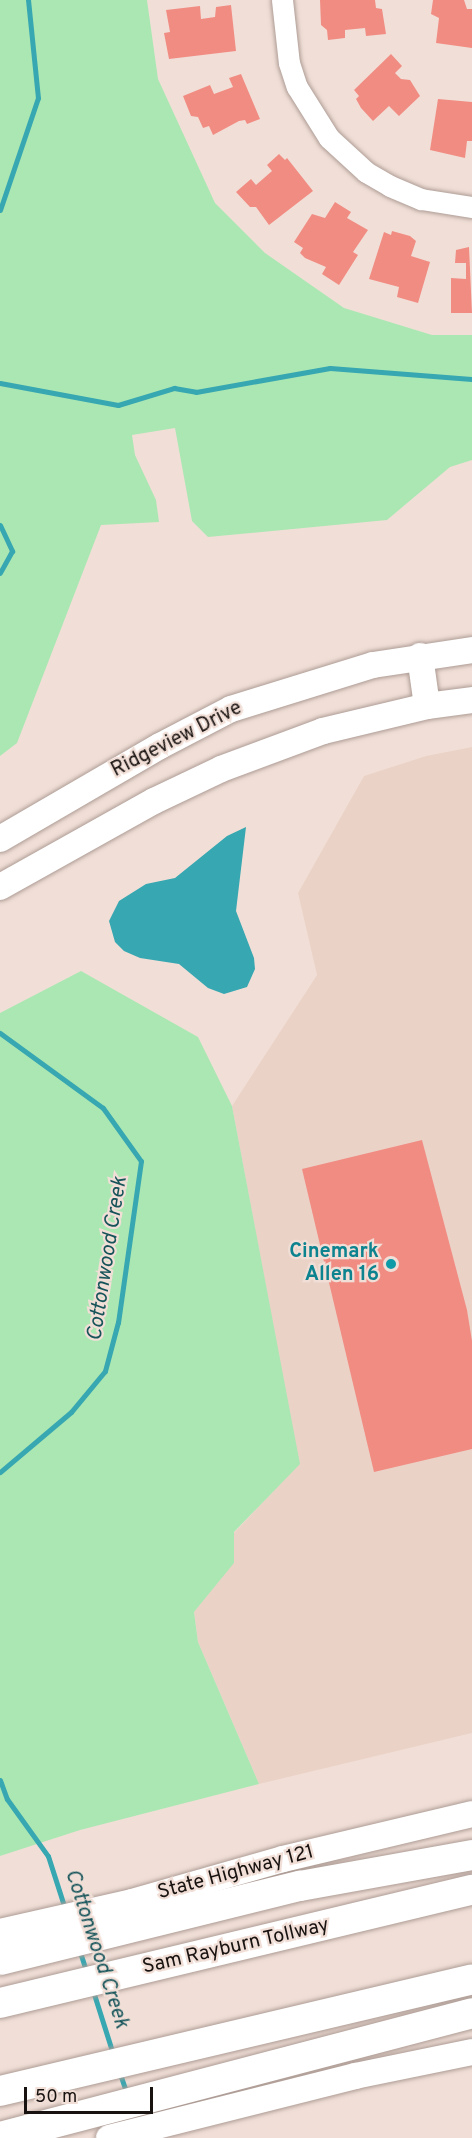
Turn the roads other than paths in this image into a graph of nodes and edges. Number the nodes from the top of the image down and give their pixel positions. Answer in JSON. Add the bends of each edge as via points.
{"nodes":[{"id":1,"x":282,"y":0,"type":"edge"},
{"id":2,"x":472,"y":207,"type":"edge"},
{"id":3,"x":472,"y":650,"type":"edge"},
{"id":4,"x":420,"y":656,"type":"junction"},
{"id":5,"x":472,"y":700,"type":"edge"},
{"id":6,"x":427,"y":706,"type":"junction"},
{"id":7,"x":0,"y":839,"type":"edge"},
{"id":8,"x":0,"y":887,"type":"edge"},
{"id":9,"x":472,"y":1814,"type":"edge"},
{"id":10,"x":472,"y":1855,"type":"edge"},
{"id":11,"x":472,"y":1890,"type":"edge"},
{"id":12,"x":0,"y":1932,"type":"edge"},
{"id":13,"x":0,"y":1959,"type":"edge"},
{"id":14,"x":472,"y":1979,"type":"edge"},
{"id":15,"x":0,"y":2002,"type":"edge"},
{"id":16,"x":472,"y":2013,"type":"edge"},
{"id":17,"x":472,"y":2052,"type":"edge"},
{"id":18,"x":0,"y":2091,"type":"edge"},
{"id":19,"x":0,"y":2137,"type":"edge"},
{"id":20,"x":109,"y":2138,"type":"edge"}],
"edges":[{"from":1,"to":2,"type":"street","via":[[289,63],[297,87],[329,138],[366,172],[390,186],[421,199]]},
{"from":3,"to":4,"type":"main road","name":"Ridgeview Drive"},
{"from":4,"to":6,"type":"main road"},
{"from":4,"to":7,"type":"main road","name":"Ridgeview Drive","via":[[330,676],[231,710],[160,746]]},
{"from":5,"to":6,"type":"main road"},
{"from":6,"to":8,"type":"main road","via":[[323,731],[187,783]]},
{"from":9,"to":12,"type":"main road","name":"State Highway 121"},
{"from":10,"to":13,"type":"highway","via":[[300,1886]]},
{"from":11,"to":15,"type":"highway","name":"Sam Rayburn Tollway"},
{"from":14,"to":18,"type":"highway"},
{"from":16,"to":19,"type":"highway"},
{"from":17,"to":20,"type":"main road","via":[[355,2076]]}]}
